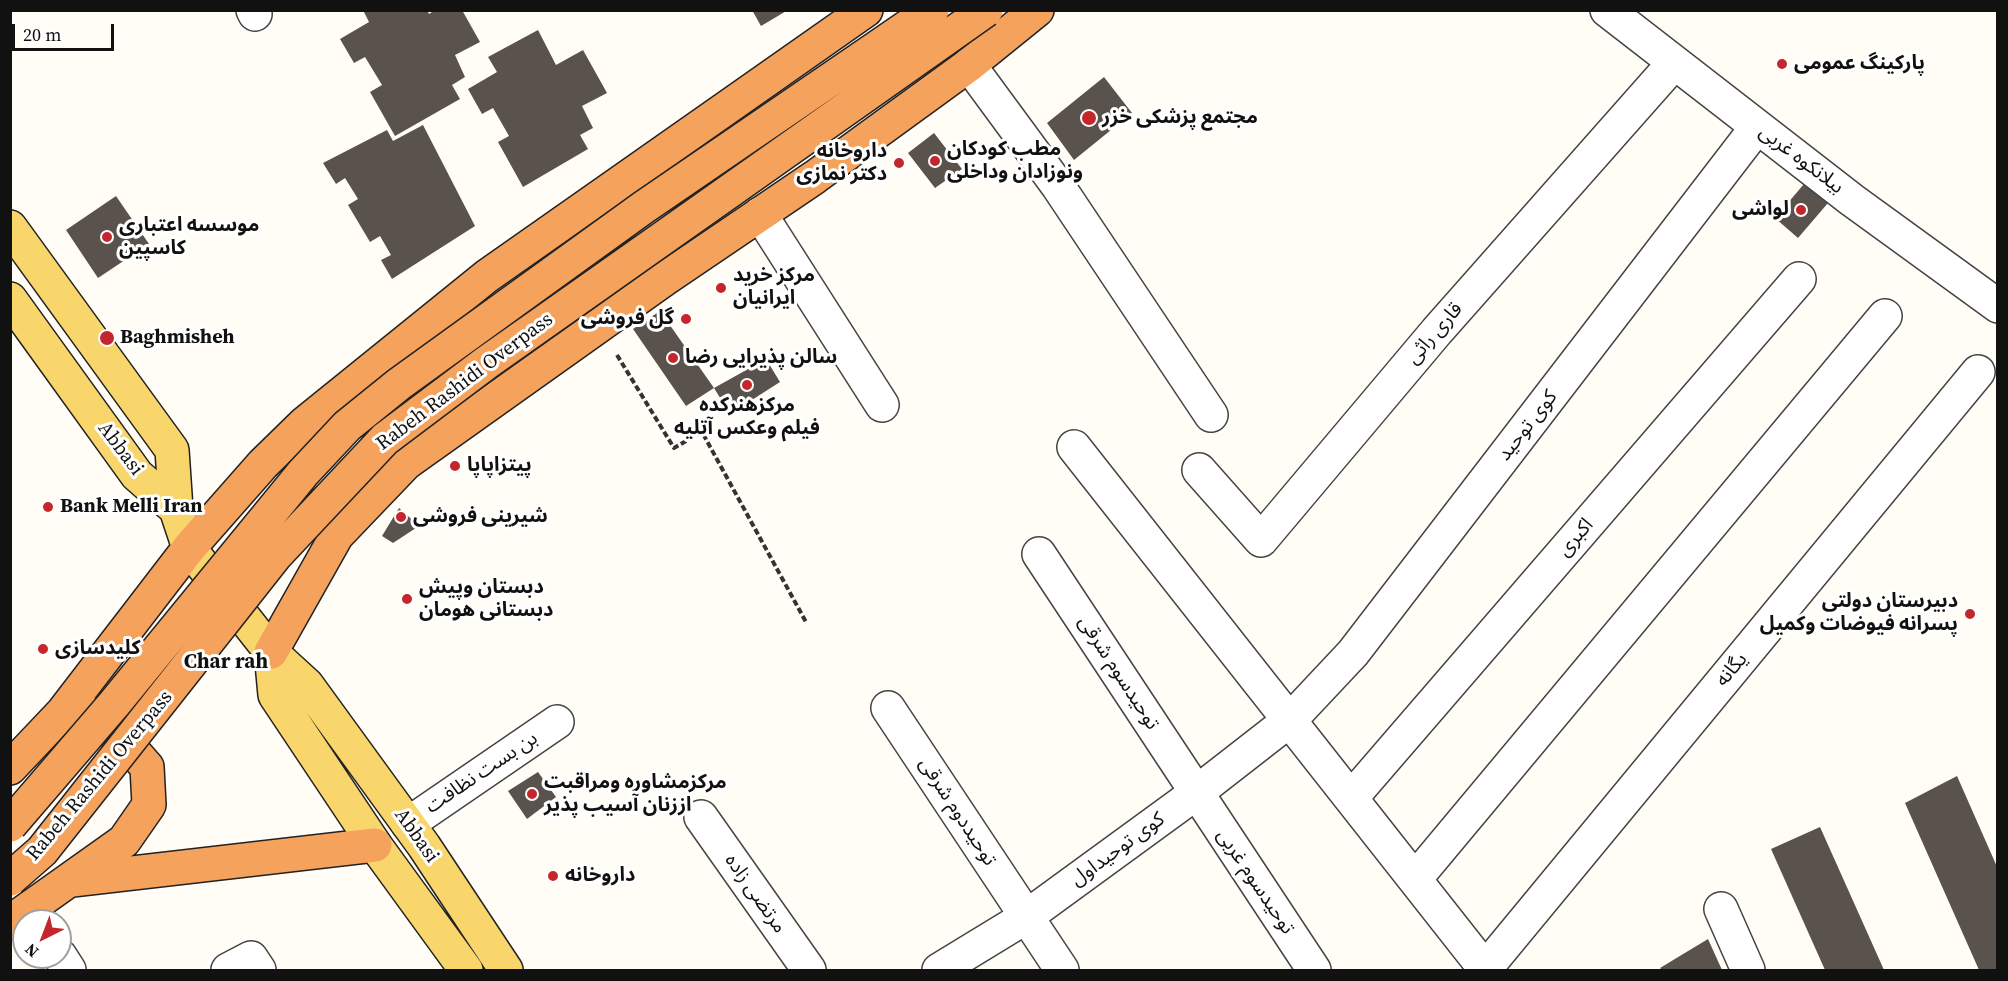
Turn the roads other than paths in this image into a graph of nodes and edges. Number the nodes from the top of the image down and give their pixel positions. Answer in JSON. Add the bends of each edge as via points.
{"nodes":[{"id":1,"x":866,"y":10,"type":"edge"},
{"id":2,"x":932,"y":10,"type":"edge"},
{"id":3,"x":987,"y":10,"type":"edge"},
{"id":4,"x":1037,"y":10,"type":"edge"},
{"id":5,"x":1607,"y":10,"type":"edge"},
{"id":6,"x":1674,"y":63,"type":"junction"},
{"id":7,"x":969,"y":65,"type":"junction"},
{"id":8,"x":1757,"y":127,"type":"junction"},
{"id":9,"x":607,"y":190,"type":"junction"},
{"id":10,"x":760,"y":214,"type":"junction"},
{"id":11,"x":10,"y":226,"type":"edge"},
{"id":12,"x":666,"y":278,"type":"junction"},
{"id":13,"x":1800,"y":279,"type":"dead end"},
{"id":14,"x":10,"y":299,"type":"edge"},
{"id":15,"x":1998,"y":306,"type":"edge"},
{"id":16,"x":1885,"y":316,"type":"dead end"},
{"id":17,"x":1978,"y":372,"type":"dead end"},
{"id":18,"x":882,"y":405,"type":"dead end"},
{"id":19,"x":1211,"y":415,"type":"dead end"},
{"id":20,"x":1074,"y":447,"type":"dead end"},
{"id":21,"x":1199,"y":470,"type":"dead end"},
{"id":22,"x":176,"y":509,"type":"junction"},
{"id":23,"x":189,"y":548,"type":"junction"},
{"id":24,"x":1039,"y":554,"type":"dead end"},
{"id":25,"x":271,"y":652,"type":"junction"},
{"id":26,"x":888,"y":708,"type":"dead end"},
{"id":27,"x":63,"y":712,"type":"junction"},
{"id":28,"x":1291,"y":720,"type":"junction"},
{"id":29,"x":557,"y":722,"type":"dead end"},
{"id":30,"x":10,"y":768,"type":"edge"},
{"id":31,"x":1196,"y":793,"type":"junction"},
{"id":32,"x":1352,"y":797,"type":"junction"},
{"id":33,"x":701,"y":817,"type":"dead end"},
{"id":34,"x":408,"y":824,"type":"junction"},
{"id":35,"x":10,"y":825,"type":"edge"},
{"id":36,"x":375,"y":845,"type":"junction"},
{"id":37,"x":10,"y":879,"type":"edge"},
{"id":38,"x":1415,"y":879,"type":"junction"},
{"id":39,"x":67,"y":880,"type":"junction"},
{"id":40,"x":34,"y":909,"type":"edge"},
{"id":41,"x":1721,"y":909,"type":"dead end"},
{"id":42,"x":1026,"y":917,"type":"junction"},
{"id":43,"x":228,"y":970,"type":"edge"},
{"id":44,"x":259,"y":970,"type":"edge"},
{"id":45,"x":466,"y":970,"type":"edge"},
{"id":46,"x":506,"y":970,"type":"edge"},
{"id":47,"x":809,"y":970,"type":"edge"},
{"id":48,"x":939,"y":970,"type":"edge"},
{"id":49,"x":1062,"y":970,"type":"edge"},
{"id":50,"x":1314,"y":970,"type":"edge"},
{"id":51,"x":1485,"y":970,"type":"edge"},
{"id":52,"x":1748,"y":970,"type":"edge"}],
"edges":[{"from":1,"to":9,"type":"highway"},
{"from":2,"to":35,"type":"highway","name":"Rabeh Rashidi Overpass","bridge":true,"via":[[644,207],[347,426],[303,473]]},
{"from":3,"to":37,"type":"highway","name":"Rabeh Rashidi Overpass","bridge":true,"via":[[486,363],[385,439],[275,556],[42,851]]},
{"from":4,"to":7,"type":"highway"},
{"from":5,"to":6,"type":"street","name":"بیلانکوه غربی"},
{"from":6,"to":8,"type":"street","name":"بیلانکوه غربی"},
{"from":6,"to":21,"type":"street","name":"قاری راثی","via":[[1437,331],[1261,540]]},
{"from":7,"to":10,"type":"highway"},
{"from":7,"to":19,"type":"street","via":[[1058,186]]},
{"from":8,"to":15,"type":"street","name":"بیلانکوه غربی"},
{"from":8,"to":28,"type":"street","name":"کوی توحید","via":[[1353,653]]},
{"from":9,"to":12,"type":"highway","via":[[596,222],[603,256],[626,274]]},
{"from":9,"to":23,"type":"highway","via":[[487,276],[305,423]]},
{"from":10,"to":12,"type":"highway"},
{"from":10,"to":18,"type":"street"},
{"from":11,"to":22,"type":"main road","via":[[172,450]]},
{"from":12,"to":25,"type":"highway","via":[[406,463],[337,535]]},
{"from":13,"to":32,"type":"street","name":"اکبری"},
{"from":14,"to":22,"type":"main road","name":"Abbasi","via":[[137,475]]},
{"from":16,"to":38,"type":"street"},
{"from":17,"to":51,"type":"street","name":"یگانه"},
{"from":20,"to":28,"type":"street"},
{"from":22,"to":23,"type":"main road","name":"Abbasi"},
{"from":23,"to":25,"type":"main road","name":"Abbasi"},
{"from":23,"to":27,"type":"highway"},
{"from":24,"to":31,"type":"street","name":"توحیدسوم شرقی"},
{"from":25,"to":34,"type":"main road","name":"Abbasi","via":[[307,685]]},
{"from":25,"to":36,"type":"main road","name":"Abbasi","via":[[274,695]]},
{"from":26,"to":42,"type":"street","name":"توحیددوم شرقی"},
{"from":27,"to":30,"type":"highway"},
{"from":27,"to":39,"type":"highway","via":[[91,714],[125,742],[147,767],[149,805],[124,841]]},
{"from":28,"to":31,"type":"street","name":"کوی توحیداول"},
{"from":28,"to":32,"type":"street"},
{"from":29,"to":34,"type":"street","name":"بن بست نظافت"},
{"from":31,"to":42,"type":"street","name":"کوی توحیداول"},
{"from":31,"to":50,"type":"street","name":"توحیدسوم غربی"},
{"from":32,"to":38,"type":"street"},
{"from":33,"to":47,"type":"street","name":"مرتضی زاده"},
{"from":34,"to":46,"type":"main road","name":"Abbasi"},
{"from":36,"to":39,"type":"highway"},
{"from":36,"to":45,"type":"main road","name":"Abbasi"},
{"from":38,"to":51,"type":"street"},
{"from":39,"to":40,"type":"highway"},
{"from":41,"to":52,"type":"street"},
{"from":42,"to":48,"type":"street","name":"کوی توحیداول"},
{"from":42,"to":49,"type":"street","name":"توحیددوم شرقی"},
{"from":43,"to":44,"type":"street","via":[[251,958]]}]}
